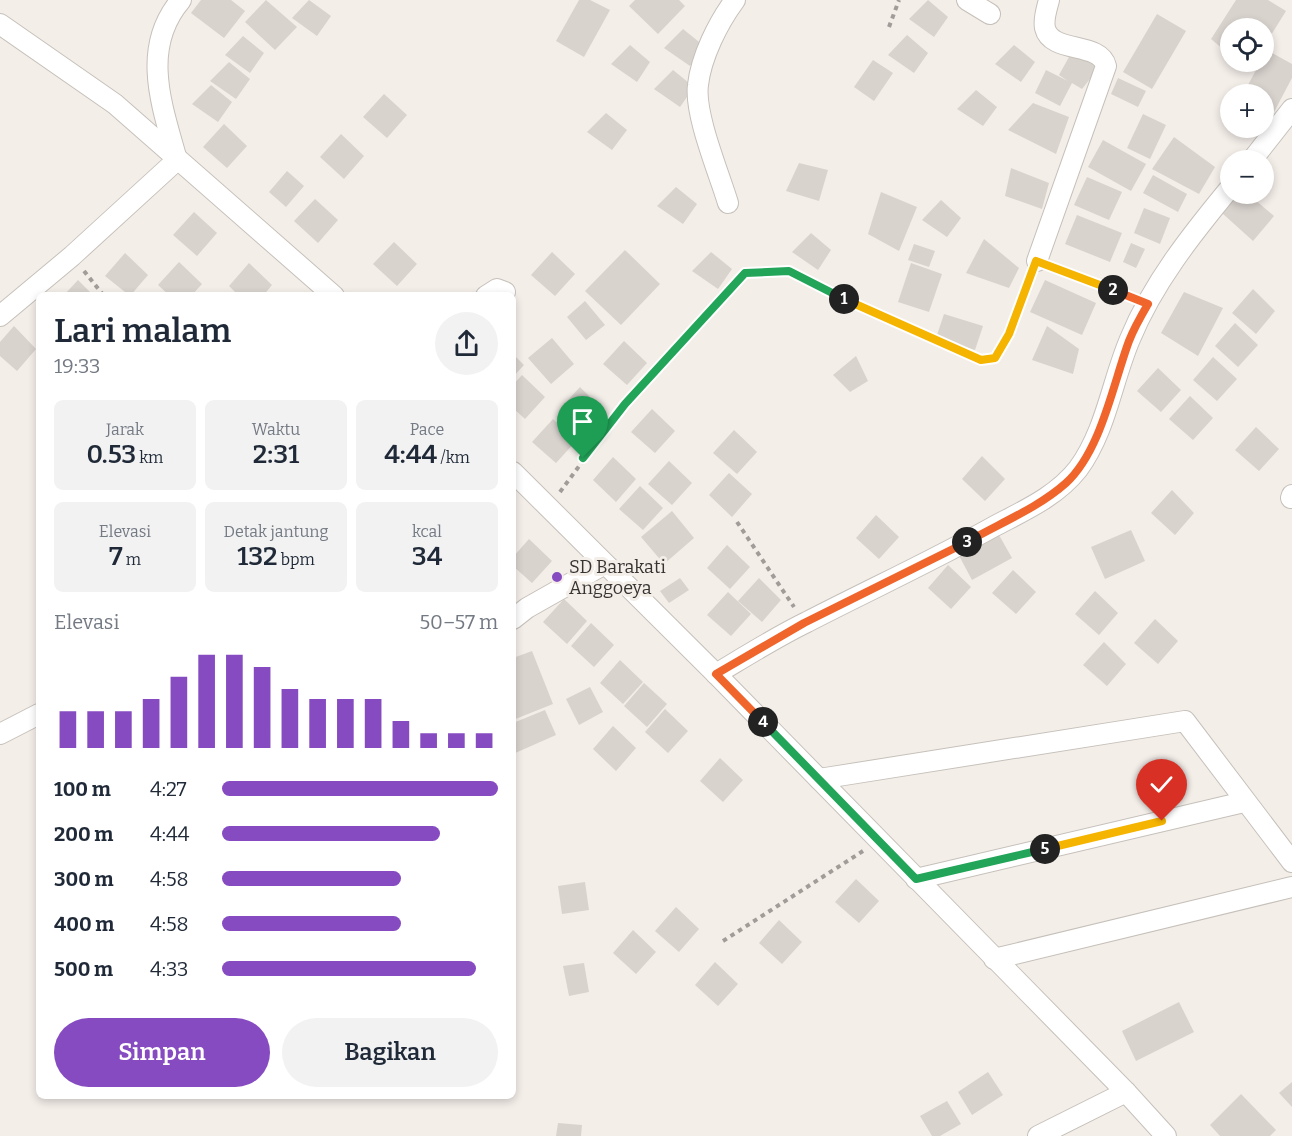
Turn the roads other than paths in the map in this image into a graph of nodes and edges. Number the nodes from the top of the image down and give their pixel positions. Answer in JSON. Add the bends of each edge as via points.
{"nodes":[{"id":1,"x":181,"y":0,"type":"edge"},
{"id":2,"x":735,"y":0,"type":"edge"},
{"id":3,"x":967,"y":0,"type":"edge"},
{"id":4,"x":1049,"y":0,"type":"edge"},
{"id":5,"x":990,"y":14,"type":"dead end"},
{"id":6,"x":0,"y":24,"type":"edge"},
{"id":7,"x":1292,"y":109,"type":"edge"},
{"id":8,"x":1260,"y":150,"type":"edge"},
{"id":9,"x":177,"y":160,"type":"junction"},
{"id":10,"x":1220,"y":200,"type":"edge"},
{"id":11,"x":728,"y":203,"type":"dead end"},
{"id":12,"x":1036,"y":261,"type":"road end"},
{"id":13,"x":329,"y":292,"type":"edge"},
{"id":14,"x":0,"y":315,"type":"edge"},
{"id":15,"x":516,"y":477,"type":"edge"},
{"id":16,"x":603,"y":565,"type":"junction"},
{"id":17,"x":516,"y":617,"type":"edge"},
{"id":18,"x":716,"y":674,"type":"junction"},
{"id":19,"x":36,"y":716,"type":"edge"},
{"id":20,"x":0,"y":734,"type":"edge"},
{"id":21,"x":819,"y":779,"type":"junction"},
{"id":22,"x":1244,"y":801,"type":"junction"},
{"id":23,"x":1292,"y":862,"type":"edge"},
{"id":24,"x":916,"y":879,"type":"junction"},
{"id":25,"x":1292,"y":887,"type":"edge"},
{"id":26,"x":994,"y":959,"type":"junction"},
{"id":27,"x":1126,"y":1092,"type":"junction"},
{"id":28,"x":1038,"y":1136,"type":"edge"},
{"id":29,"x":1166,"y":1136,"type":"edge"}],
"edges":[{"from":1,"to":9,"type":"street","via":[[160,33],[158,63],[159,97]]},
{"from":2,"to":11,"type":"street","via":[[703,60],[697,87],[701,114]]},
{"from":3,"to":5,"type":"street"},
{"from":4,"to":12,"type":"street","via":[[1045,22],[1048,34],[1054,40],[1098,56],[1106,66]]},
{"from":6,"to":9,"type":"street","via":[[115,104]]},
{"from":7,"to":8,"type":"street"},
{"from":9,"to":13,"type":"street"},
{"from":9,"to":14,"type":"street","via":[[72,256]]},
{"from":10,"to":18,"type":"street","via":[[1185,244],[1148,304],[1130,339],[1096,436],[1067,481],[1048,497],[926,564],[804,623]]},
{"from":15,"to":16,"type":"street"},
{"from":16,"to":17,"type":"street"},
{"from":16,"to":18,"type":"street"},
{"from":18,"to":21,"type":"street"},
{"from":19,"to":20,"type":"street"},
{"from":21,"to":22,"type":"street","via":[[1185,721]]},
{"from":21,"to":24,"type":"street"},
{"from":22,"to":23,"type":"street"},
{"from":22,"to":24,"type":"street"},
{"from":24,"to":26,"type":"street"},
{"from":25,"to":26,"type":"street"},
{"from":26,"to":27,"type":"street"},
{"from":27,"to":28,"type":"street"},
{"from":27,"to":29,"type":"street"}]}
